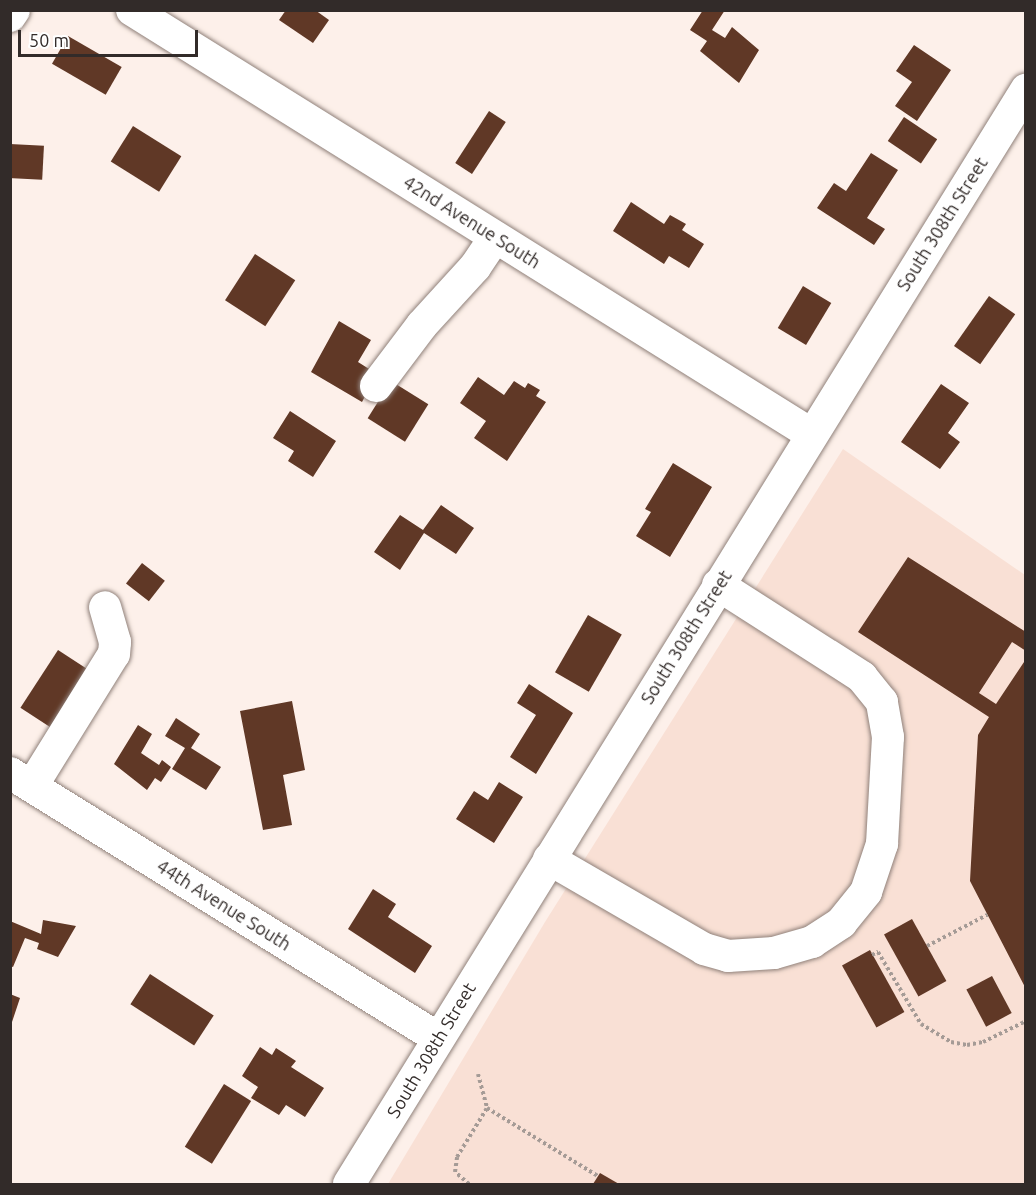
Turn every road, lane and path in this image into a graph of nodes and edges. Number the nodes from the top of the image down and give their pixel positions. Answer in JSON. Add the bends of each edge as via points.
{"nodes":[{"id":1,"x":14,"y":10,"type":"edge"},
{"id":2,"x":132,"y":10,"type":"edge"},
{"id":3,"x":10,"y":16,"type":"edge"},
{"id":4,"x":1026,"y":90,"type":"edge"},
{"id":5,"x":495,"y":237,"type":"junction"},
{"id":6,"x":376,"y":386,"type":"dead end"},
{"id":7,"x":811,"y":434,"type":"junction"},
{"id":8,"x":718,"y":585,"type":"junction"},
{"id":9,"x":105,"y":607,"type":"dead end"},
{"id":10,"x":21,"y":779,"type":"edge"},
{"id":11,"x":549,"y":859,"type":"junction"},
{"id":12,"x":987,"y":915,"type":"dead end"},
{"id":13,"x":927,"y":946,"type":"dead end"},
{"id":14,"x":872,"y":955,"type":"dead end"},
{"id":15,"x":1026,"y":1021,"type":"edge"},
{"id":16,"x":438,"y":1038,"type":"junction"},
{"id":17,"x":478,"y":1074,"type":"dead end"},
{"id":18,"x":487,"y":1108,"type":"junction"},
{"id":19,"x":598,"y":1176,"type":"dead end"},
{"id":20,"x":349,"y":1185,"type":"edge"},
{"id":21,"x":469,"y":1185,"type":"edge"}],
"edges":[{"from":1,"to":3,"type":"street"},
{"from":2,"to":5,"type":"street","name":"42nd Avenue South"},
{"from":4,"to":7,"type":"street","name":"South 308th Street"},
{"from":5,"to":6,"type":"street","via":[[475,267],[422,325]]},
{"from":5,"to":7,"type":"street","name":"42nd Avenue South"},
{"from":7,"to":8,"type":"street","name":"South 308th Street"},
{"from":8,"to":11,"type":"street","name":"South 308th Street"},
{"from":8,"to":11,"type":"street","via":[[862,677],[882,702],[888,737],[882,844],[866,892],[841,923],[812,942],[774,953],[728,956],[704,949]]},
{"from":9,"to":10,"type":"street","via":[[116,642],[114,654]]},
{"from":10,"to":16,"type":"street","name":"44th Avenue South"},
{"from":11,"to":16,"type":"street","name":"South 308th Street"},
{"from":12,"to":13,"type":"path"},
{"from":14,"to":15,"type":"path","via":[[878,952],[921,1024],[951,1042],[983,1042]]},
{"from":16,"to":20,"type":"street","name":"South 308th Street"},
{"from":17,"to":18,"type":"path"},
{"from":18,"to":19,"type":"path"},
{"from":18,"to":21,"type":"path","via":[[457,1157],[455,1172]]}]}
